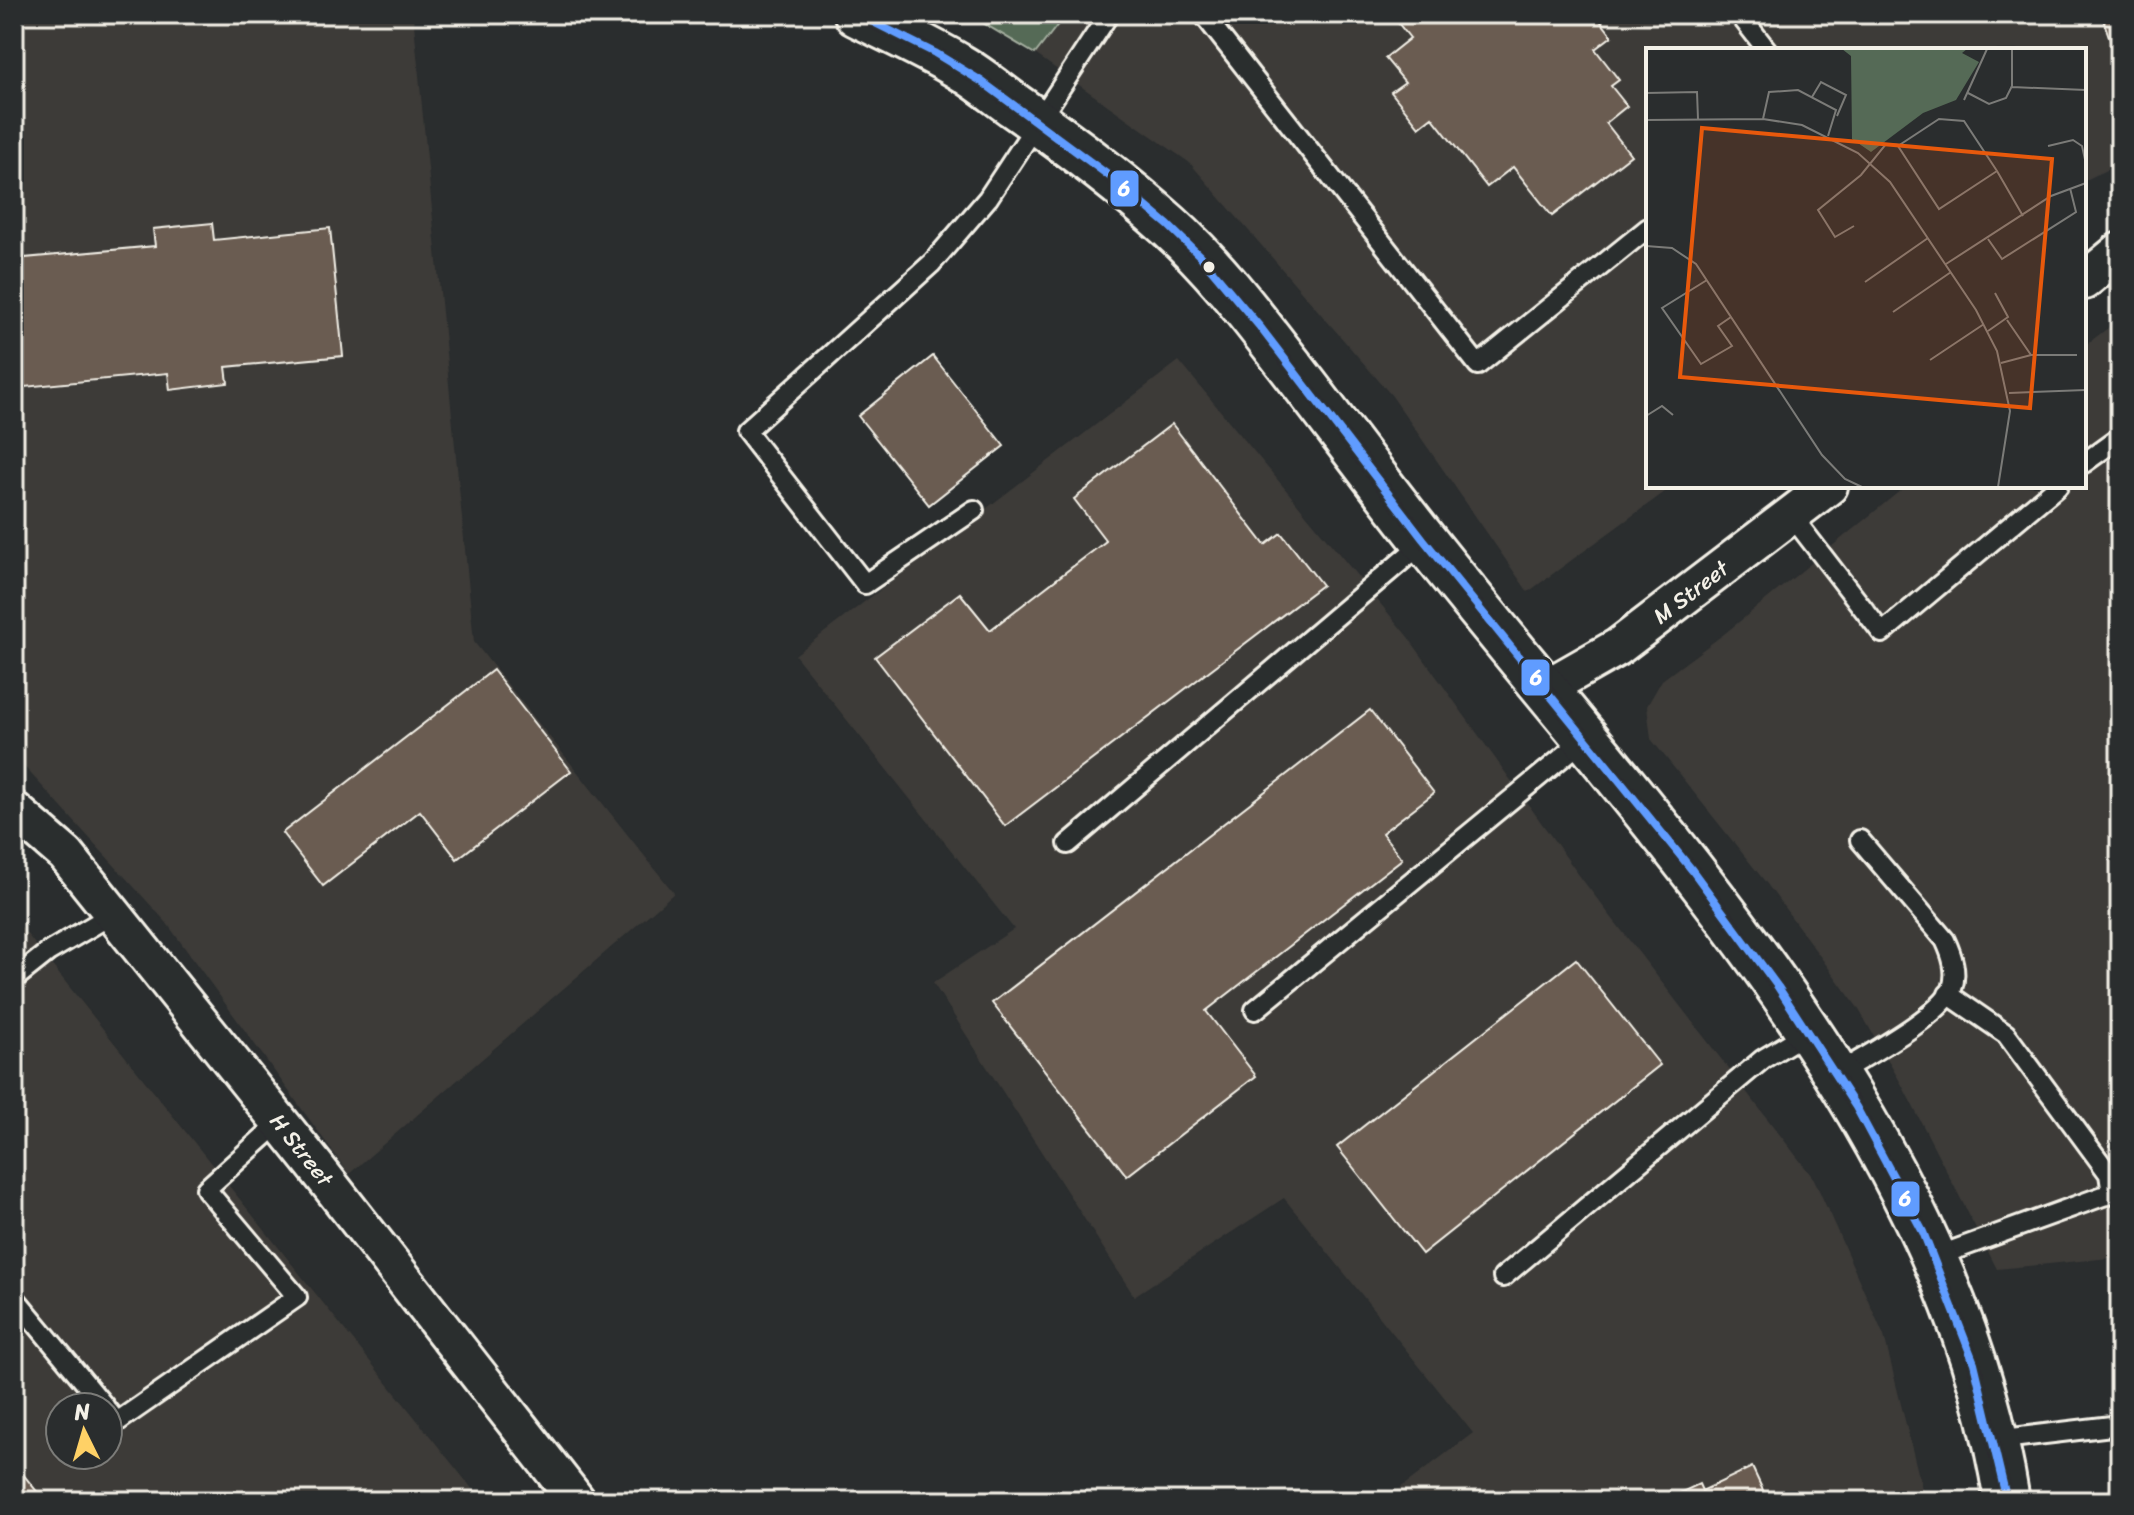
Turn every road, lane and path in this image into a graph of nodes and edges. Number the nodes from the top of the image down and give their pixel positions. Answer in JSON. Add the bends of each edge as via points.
{"nodes":[{"id":1,"x":857,"y":14,"type":"edge"},
{"id":2,"x":1109,"y":14,"type":"edge"},
{"id":3,"x":1203,"y":14,"type":"edge"},
{"id":4,"x":1739,"y":14,"type":"edge"},
{"id":5,"x":1765,"y":48,"type":"edge"},
{"id":6,"x":1038,"y":122,"type":"junction"},
{"id":7,"x":1646,"y":230,"type":"edge"},
{"id":8,"x":2120,"y":251,"type":"edge"},
{"id":9,"x":2086,"y":279,"type":"edge"},
{"id":10,"x":2120,"y":437,"type":"edge"},
{"id":11,"x":2086,"y":456,"type":"edge"},
{"id":12,"x":1826,"y":488,"type":"edge"},
{"id":13,"x":2056,"y":488,"type":"edge"},
{"id":14,"x":974,"y":510,"type":"dead end"},
{"id":15,"x":1791,"y":515,"type":"junction"},
{"id":16,"x":1425,"y":541,"type":"junction"},
{"id":17,"x":1546,"y":688,"type":"junction"},
{"id":18,"x":1586,"y":738,"type":"junction"},
{"id":19,"x":14,"y":810,"type":"edge"},
{"id":20,"x":1860,"y":840,"type":"dead end"},
{"id":21,"x":1068,"y":844,"type":"dead end"},
{"id":22,"x":111,"y":915,"type":"junction"},
{"id":23,"x":14,"y":979,"type":"edge"},
{"id":24,"x":1948,"y":994,"type":"junction"},
{"id":25,"x":1255,"y":1010,"type":"dead end"},
{"id":26,"x":1808,"y":1032,"type":"junction"},
{"id":27,"x":1835,"y":1075,"type":"junction"},
{"id":28,"x":279,"y":1123,"type":"junction"},
{"id":29,"x":2116,"y":1194,"type":"edge"},
{"id":30,"x":1932,"y":1258,"type":"junction"},
{"id":31,"x":1503,"y":1277,"type":"dead end"},
{"id":32,"x":14,"y":1297,"type":"edge"},
{"id":33,"x":91,"y":1391,"type":"edge"},
{"id":34,"x":124,"y":1417,"type":"edge"},
{"id":35,"x":2120,"y":1425,"type":"edge"},
{"id":36,"x":1995,"y":1440,"type":"junction"},
{"id":37,"x":577,"y":1501,"type":"edge"},
{"id":38,"x":2007,"y":1501,"type":"edge"}],
"edges":[{"from":1,"to":6,"type":"street","via":[[960,67]]},
{"from":2,"to":6,"type":"lane"},
{"from":3,"to":7,"type":"lane","via":[[1478,365]]},
{"from":4,"to":5,"type":"lane"},
{"from":6,"to":14,"type":"lane","via":[[988,198],[932,263],[746,431],[865,584]]},
{"from":6,"to":16,"type":"street","via":[[1169,226],[1228,285]]},
{"from":8,"to":9,"type":"street"},
{"from":10,"to":11,"type":"lane"},
{"from":12,"to":15,"type":"street","name":"M Street"},
{"from":13,"to":15,"type":"lane","via":[[1882,633]]},
{"from":15,"to":17,"type":"street","name":"M Street","via":[[1618,647]]},
{"from":16,"to":17,"type":"street"},
{"from":16,"to":21,"type":"lane"},
{"from":17,"to":18,"type":"street"},
{"from":18,"to":25,"type":"lane"},
{"from":18,"to":26,"type":"street","via":[[1754,951]]},
{"from":19,"to":22,"type":"street","name":"H Street","via":[[66,855]]},
{"from":20,"to":24,"type":"lane","via":[[1945,940],[1954,959]]},
{"from":22,"to":23,"type":"lane"},
{"from":22,"to":28,"type":"street","name":"H Street"},
{"from":24,"to":27,"type":"lane","via":[[1935,1011]]},
{"from":24,"to":29,"type":"lane","via":[[2006,1034],[2109,1174]]},
{"from":26,"to":27,"type":"street"},
{"from":26,"to":31,"type":"lane","via":[[1763,1059]]},
{"from":27,"to":30,"type":"street","via":[[1903,1188]]},
{"from":28,"to":34,"type":"lane","via":[[206,1189],[297,1297]]},
{"from":28,"to":37,"type":"street","name":"H Street"},
{"from":29,"to":30,"type":"lane"},
{"from":30,"to":36,"type":"street","via":[[1965,1336]]},
{"from":32,"to":33,"type":"lane"},
{"from":35,"to":36,"type":"lane"},
{"from":36,"to":38,"type":"street"}]}
